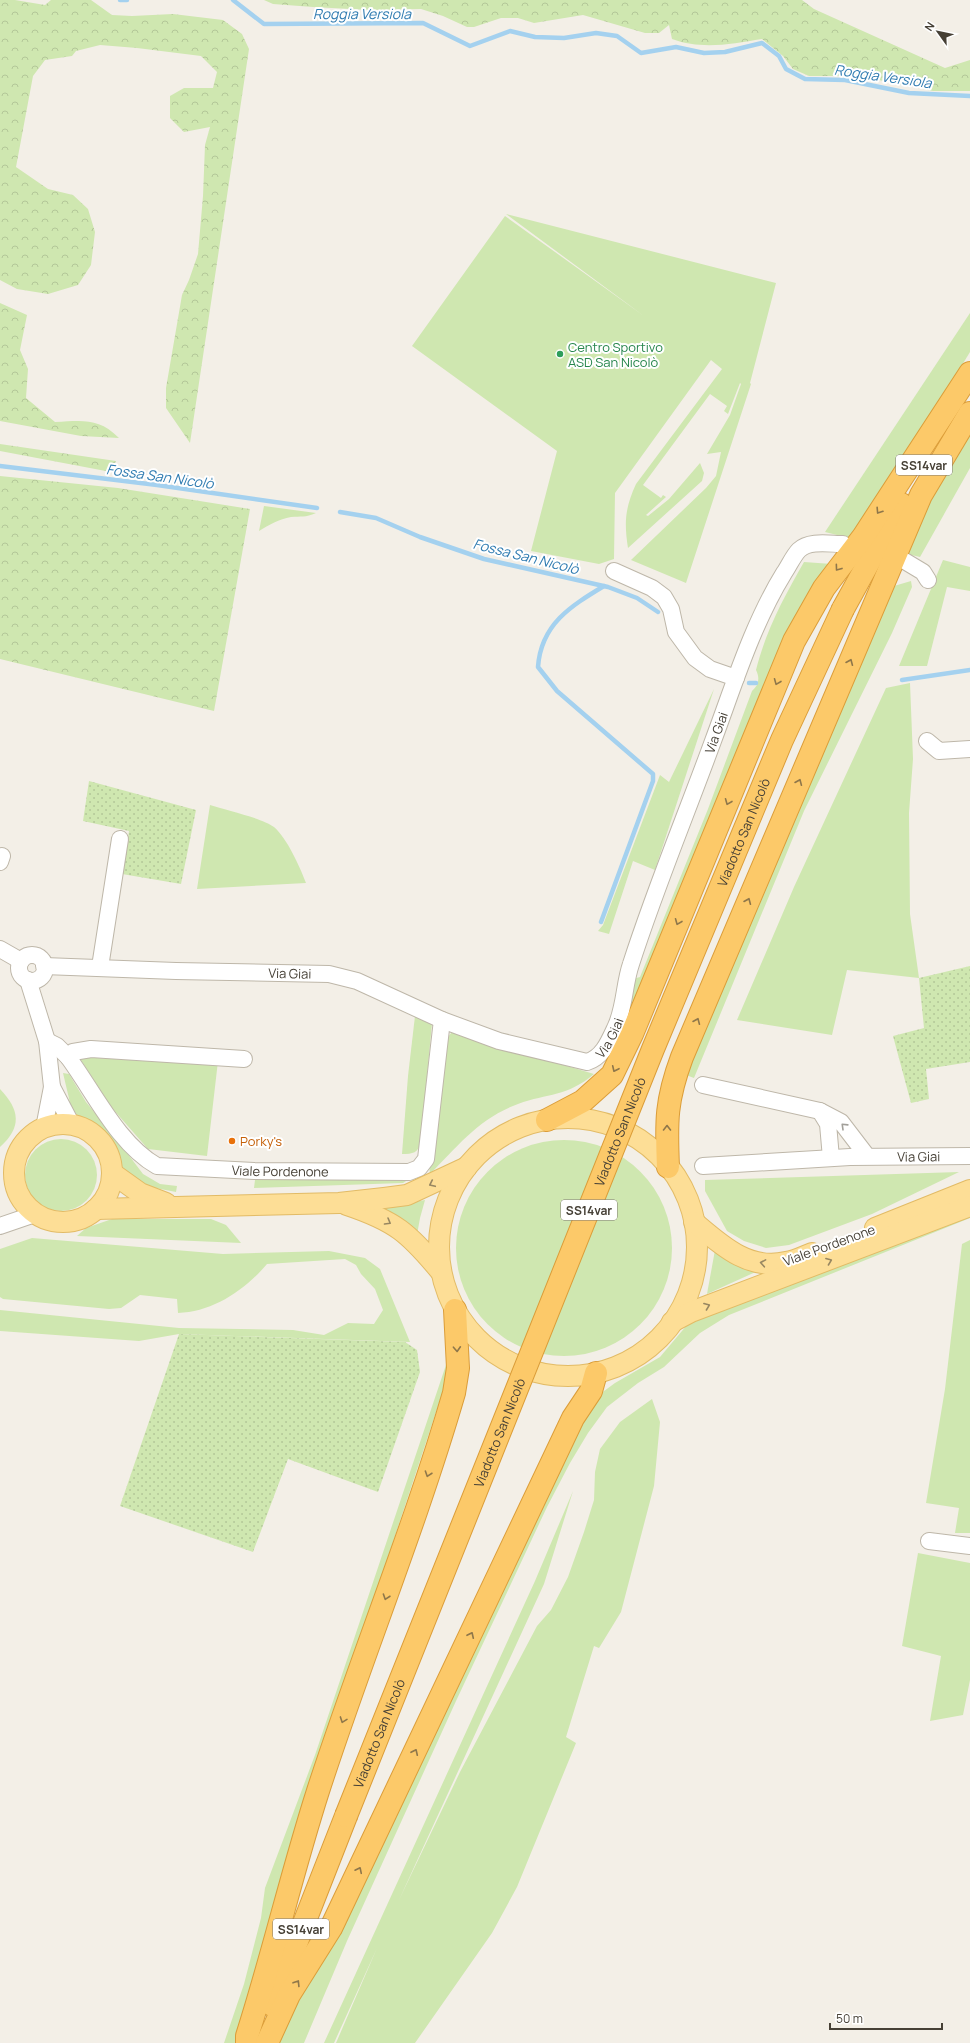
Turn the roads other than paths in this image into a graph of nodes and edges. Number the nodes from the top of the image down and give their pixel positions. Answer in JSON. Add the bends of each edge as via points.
{"nodes":[{"id":1,"x":970,"y":373,"type":"edge"},
{"id":2,"x":970,"y":394,"type":"edge"},
{"id":3,"x":970,"y":413,"type":"edge"},
{"id":4,"x":843,"y":544,"type":"dead end"},
{"id":5,"x":903,"y":560,"type":"dead end"},
{"id":6,"x":614,"y":571,"type":"dead end"},
{"id":7,"x":928,"y":580,"type":"dead end"},
{"id":8,"x":736,"y":678,"type":"junction"},
{"id":9,"x":927,"y":742,"type":"dead end"},
{"id":10,"x":970,"y":749,"type":"edge"},
{"id":11,"x":120,"y":839,"type":"dead end"},
{"id":12,"x":0,"y":949,"type":"edge"},
{"id":13,"x":21,"y":961,"type":"junction"},
{"id":14,"x":44,"y":966,"type":"junction"},
{"id":15,"x":100,"y":967,"type":"junction"},
{"id":16,"x":28,"y":980,"type":"junction"},
{"id":17,"x":442,"y":1020,"type":"junction"},
{"id":18,"x":47,"y":1041,"type":"junction"},
{"id":19,"x":68,"y":1057,"type":"junction"},
{"id":20,"x":244,"y":1059,"type":"dead end"},
{"id":21,"x":703,"y":1085,"type":"dead end"},
{"id":22,"x":52,"y":1087,"type":"junction"},
{"id":23,"x":820,"y":1111,"type":"junction"},
{"id":24,"x":547,"y":1120,"type":"junction"},
{"id":25,"x":72,"y":1125,"type":"junction"},
{"id":26,"x":44,"y":1128,"type":"junction"},
{"id":27,"x":20,"y":1150,"type":"junction"},
{"id":28,"x":867,"y":1156,"type":"junction"},
{"id":29,"x":970,"y":1156,"type":"edge"},
{"id":30,"x":831,"y":1158,"type":"junction"},
{"id":31,"x":0,"y":1160,"type":"edge"},
{"id":32,"x":668,"y":1166,"type":"junction"},
{"id":33,"x":703,"y":1166,"type":"dead end"},
{"id":34,"x":467,"y":1167,"type":"junction"},
{"id":35,"x":112,"y":1173,"type":"junction"},
{"id":36,"x":0,"y":1181,"type":"edge"},
{"id":37,"x":970,"y":1190,"type":"edge"},
{"id":38,"x":18,"y":1192,"type":"junction"},
{"id":39,"x":970,"y":1197,"type":"edge"},
{"id":40,"x":339,"y":1203,"type":"junction"},
{"id":41,"x":173,"y":1206,"type":"junction"},
{"id":42,"x":970,"y":1206,"type":"edge"},
{"id":43,"x":96,"y":1209,"type":"junction"},
{"id":44,"x":35,"y":1214,"type":"junction"},
{"id":45,"x":694,"y":1222,"type":"junction"},
{"id":46,"x":0,"y":1226,"type":"edge"},
{"id":47,"x":892,"y":1237,"type":"junction"},
{"id":48,"x":442,"y":1272,"type":"junction"},
{"id":49,"x":455,"y":1310,"type":"junction"},
{"id":50,"x":672,"y":1322,"type":"junction"},
{"id":51,"x":596,"y":1373,"type":"junction"},
{"id":52,"x":929,"y":1541,"type":"dead end"},
{"id":53,"x":970,"y":1546,"type":"edge"},
{"id":54,"x":247,"y":2043,"type":"edge"},
{"id":55,"x":257,"y":2043,"type":"edge"},
{"id":56,"x":266,"y":2043,"type":"edge"}],
"edges":[{"from":1,"to":24,"type":"highway","one_way":true,"via":[[862,537],[824,588],[797,635],[632,1034],[612,1075],[583,1101]]},
{"from":2,"to":55,"type":"highway","name":"Viadotto San Nicolò","number":"SS14var","bridge":true,"via":[[910,487],[843,609],[782,740],[653,1049]]},
{"from":32,"to":3,"type":"highway","one_way":true,"via":[[668,1102],[682,1057],[921,495]]},
{"from":4,"to":8,"type":"street","name":"Via Giai","via":[[812,544],[799,549],[777,584]]},
{"from":5,"to":7,"type":"street","via":[[923,572]]},
{"from":6,"to":8,"type":"street","via":[[652,588],[664,597],[671,609],[676,632],[695,658],[710,669]]},
{"from":8,"to":17,"type":"street","name":"Via Giai","via":[[630,966],[617,1024],[600,1055],[595,1060],[587,1062],[499,1041]]},
{"from":9,"to":10,"type":"street","via":[[939,751]]},
{"from":11,"to":15,"type":"street"},
{"from":12,"to":13,"type":"street"},
{"from":13,"to":14,"type":"street","via":[[32,955],[40,958]]},
{"from":13,"to":16,"type":"street","via":[[20,973]]},
{"from":14,"to":15,"type":"street","name":"Via Giai"},
{"from":14,"to":16,"type":"street","via":[[40,978]]},
{"from":15,"to":17,"type":"street","name":"Via Giai","via":[[329,974],[381,990]]},
{"from":16,"to":18,"type":"street"},
{"from":17,"to":19,"type":"street","name":"Viale Pordenone","via":[[426,1159],[419,1168],[409,1172],[254,1171],[157,1166],[144,1159],[122,1135]]},
{"from":18,"to":19,"type":"street","name":"Viale Pordenone","via":[[57,1046]]},
{"from":18,"to":22,"type":"street"},
{"from":19,"to":20,"type":"street","via":[[74,1052],[91,1049]]},
{"from":21,"to":23,"type":"street"},
{"from":22,"to":25,"type":"street"},
{"from":22,"to":26,"type":"street"},
{"from":28,"to":23,"type":"street","one_way":true,"via":[[841,1122]]},
{"from":23,"to":30,"type":"street","via":[[828,1124]]},
{"from":24,"to":32,"type":"main road","name":"Viale Pordenone","via":[[581,1119],[616,1128],[647,1146]]},
{"from":24,"to":34,"type":"main road","name":"Viale Pordenone","via":[[524,1126],[499,1138]]},
{"from":25,"to":26,"type":"main road","name":"Viale Pordenone","via":[[56,1124]]},
{"from":25,"to":35,"type":"main road","name":"Viale Pordenone","via":[[87,1130],[101,1142],[110,1157]]},
{"from":26,"to":27,"type":"main road","name":"Viale Pordenone","via":[[32,1135]]},
{"from":27,"to":31,"type":"main road","name":"Viale Pordenone"},
{"from":27,"to":38,"type":"main road","name":"Viale Pordenone","via":[[14,1171]]},
{"from":28,"to":29,"type":"street","name":"Via Giai"},
{"from":28,"to":30,"type":"street","name":"Via Giai"},
{"from":30,"to":33,"type":"street"},
{"from":32,"to":45,"type":"main road","name":"Viale Pordenone","via":[[684,1191]]},
{"from":34,"to":40,"type":"main road","name":"Viale Pordenone","one_way":true,"via":[[407,1195]]},
{"from":34,"to":48,"type":"main road","name":"Viale Pordenone","via":[[452,1192],[443,1217],[439,1244]]},
{"from":35,"to":41,"type":"main road","name":"Viale Pordenone","via":[[140,1193]]},
{"from":35,"to":43,"type":"main road","name":"Viale Pordenone","via":[[108,1193]]},
{"from":36,"to":38,"type":"main road","name":"Viale Pordenone"},
{"from":37,"to":45,"type":"main road","name":"Viale Pordenone","one_way":true,"via":[[786,1262],[770,1264],[751,1261],[735,1254]]},
{"from":38,"to":44,"type":"main road","name":"Viale Pordenone"},
{"from":39,"to":47,"type":"street","name":"Viale Pordenone","via":[[906,1223]]},
{"from":40,"to":41,"type":"main road","name":"Viale Pordenone"},
{"from":40,"to":48,"type":"main road","name":"Viale Pordenone","one_way":true,"via":[[376,1215],[403,1230]]},
{"from":41,"to":43,"type":"main road","name":"Viale Pordenone"},
{"from":42,"to":47,"type":"main road","name":"Viale Pordenone"},
{"from":43,"to":44,"type":"main road","name":"Viale Pordenone","via":[[83,1218],[65,1222],[48,1220]]},
{"from":44,"to":46,"type":"street"},
{"from":45,"to":50,"type":"main road","name":"Viale Pordenone","via":[[696,1243],[693,1274],[683,1304]]},
{"from":50,"to":47,"type":"main road","name":"Viale Pordenone","one_way":true,"via":[[691,1312]]},
{"from":48,"to":49,"type":"main road","name":"Viale Pordenone","via":[[447,1293]]},
{"from":49,"to":51,"type":"main road","name":"Viale Pordenone","via":[[479,1341],[515,1365],[556,1375]]},
{"from":49,"to":54,"type":"highway","one_way":true,"via":[[458,1368],[454,1392],[369,1648],[318,1790]]},
{"from":50,"to":51,"type":"main road","name":"Viale Pordenone","via":[[656,1341],[634,1357]]},
{"from":56,"to":51,"type":"highway","one_way":true,"via":[[290,1995],[331,1928],[573,1418],[591,1391]]},
{"from":52,"to":53,"type":"street"}]}
